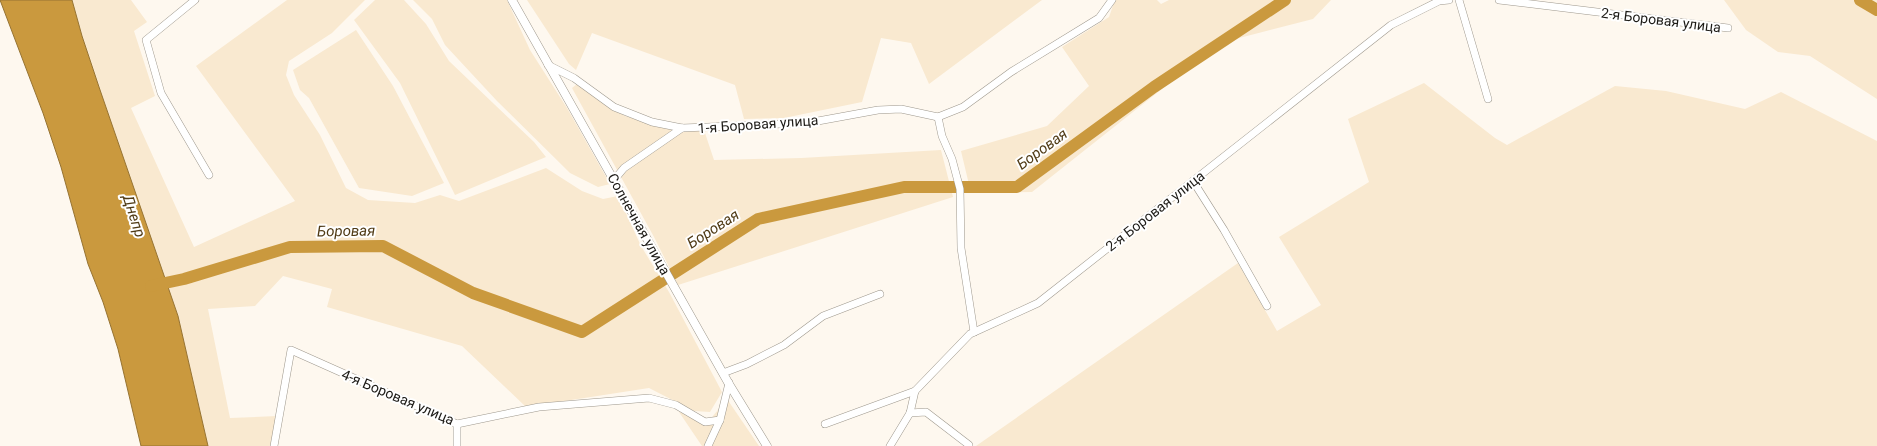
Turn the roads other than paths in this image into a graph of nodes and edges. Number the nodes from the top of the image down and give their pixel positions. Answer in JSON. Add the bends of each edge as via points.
{"nodes":[{"id":1,"x":195,"y":0,"type":"edge"},
{"id":2,"x":512,"y":0,"type":"edge"},
{"id":3,"x":1112,"y":0,"type":"edge"},
{"id":4,"x":1449,"y":0,"type":"edge"},
{"id":5,"x":1459,"y":0,"type":"edge"},
{"id":6,"x":1499,"y":0,"type":"edge"},
{"id":7,"x":1728,"y":28,"type":"dead end"},
{"id":8,"x":548,"y":65,"type":"junction"},
{"id":9,"x":1488,"y":100,"type":"dead end"},
{"id":10,"x":938,"y":117,"type":"junction"},
{"id":11,"x":682,"y":128,"type":"junction"},
{"id":12,"x":209,"y":175,"type":"dead end"},
{"id":13,"x":614,"y":180,"type":"junction"},
{"id":14,"x":1193,"y":181,"type":"junction"},
{"id":15,"x":880,"y":294,"type":"dead end"},
{"id":16,"x":1267,"y":306,"type":"dead end"},
{"id":17,"x":974,"y":332,"type":"junction"},
{"id":18,"x":723,"y":373,"type":"junction"},
{"id":19,"x":729,"y":383,"type":"junction"},
{"id":20,"x":915,"y":391,"type":"junction"},
{"id":21,"x":910,"y":413,"type":"junction"},
{"id":22,"x":720,"y":420,"type":"junction"},
{"id":23,"x":457,"y":424,"type":"junction"},
{"id":24,"x":825,"y":424,"type":"dead end"},
{"id":25,"x":274,"y":446,"type":"edge"},
{"id":26,"x":457,"y":446,"type":"edge"},
{"id":27,"x":708,"y":446,"type":"edge"},
{"id":28,"x":767,"y":446,"type":"edge"},
{"id":29,"x":890,"y":446,"type":"edge"},
{"id":30,"x":969,"y":446,"type":"edge"}],
"edges":[{"from":1,"to":12,"type":"street","via":[[146,40],[161,93]]},
{"from":2,"to":8,"type":"street","name":"Солнечная улица"},
{"from":3,"to":10,"type":"street","via":[[1099,18],[1012,72],[963,107]]},
{"from":4,"to":14,"type":"street","name":"2-я Боровая улица","via":[[1439,1],[1392,25]]},
{"from":5,"to":9,"type":"street"},
{"from":6,"to":7,"type":"street","name":"2-я Боровая улица"},
{"from":8,"to":11,"type":"street","name":"1-я Боровая улица","via":[[574,78],[614,107],[652,122]]},
{"from":8,"to":13,"type":"street","name":"Солнечная улица"},
{"from":10,"to":11,"type":"street","name":"1-я Боровая улица","via":[[893,109],[807,123]]},
{"from":10,"to":17,"type":"street","via":[[960,189],[961,248]]},
{"from":11,"to":13,"type":"street","via":[[624,168]]},
{"from":13,"to":18,"type":"street","name":"Солнечная улица"},
{"from":14,"to":16,"type":"street"},
{"from":14,"to":17,"type":"street","name":"2-я Боровая улица","via":[[1038,303]]},
{"from":15,"to":18,"type":"street","via":[[823,316],[784,345]]},
{"from":17,"to":20,"type":"street","name":"2-я Боровая улица","via":[[955,348]]},
{"from":18,"to":19,"type":"street","name":"Солнечная улица"},
{"from":19,"to":22,"type":"street"},
{"from":19,"to":28,"type":"street","name":"Солнечная улица"},
{"from":20,"to":21,"type":"street"},
{"from":20,"to":24,"type":"street"},
{"from":21,"to":29,"type":"street"},
{"from":21,"to":30,"type":"street","via":[[926,412]]},
{"from":22,"to":23,"type":"street","name":"4-я Боровая улица","via":[[705,422],[676,405],[649,398],[539,406]]},
{"from":22,"to":27,"type":"street"},
{"from":23,"to":25,"type":"street","name":"4-я Боровая улица","via":[[291,350]]},
{"from":23,"to":26,"type":"street"}]}
